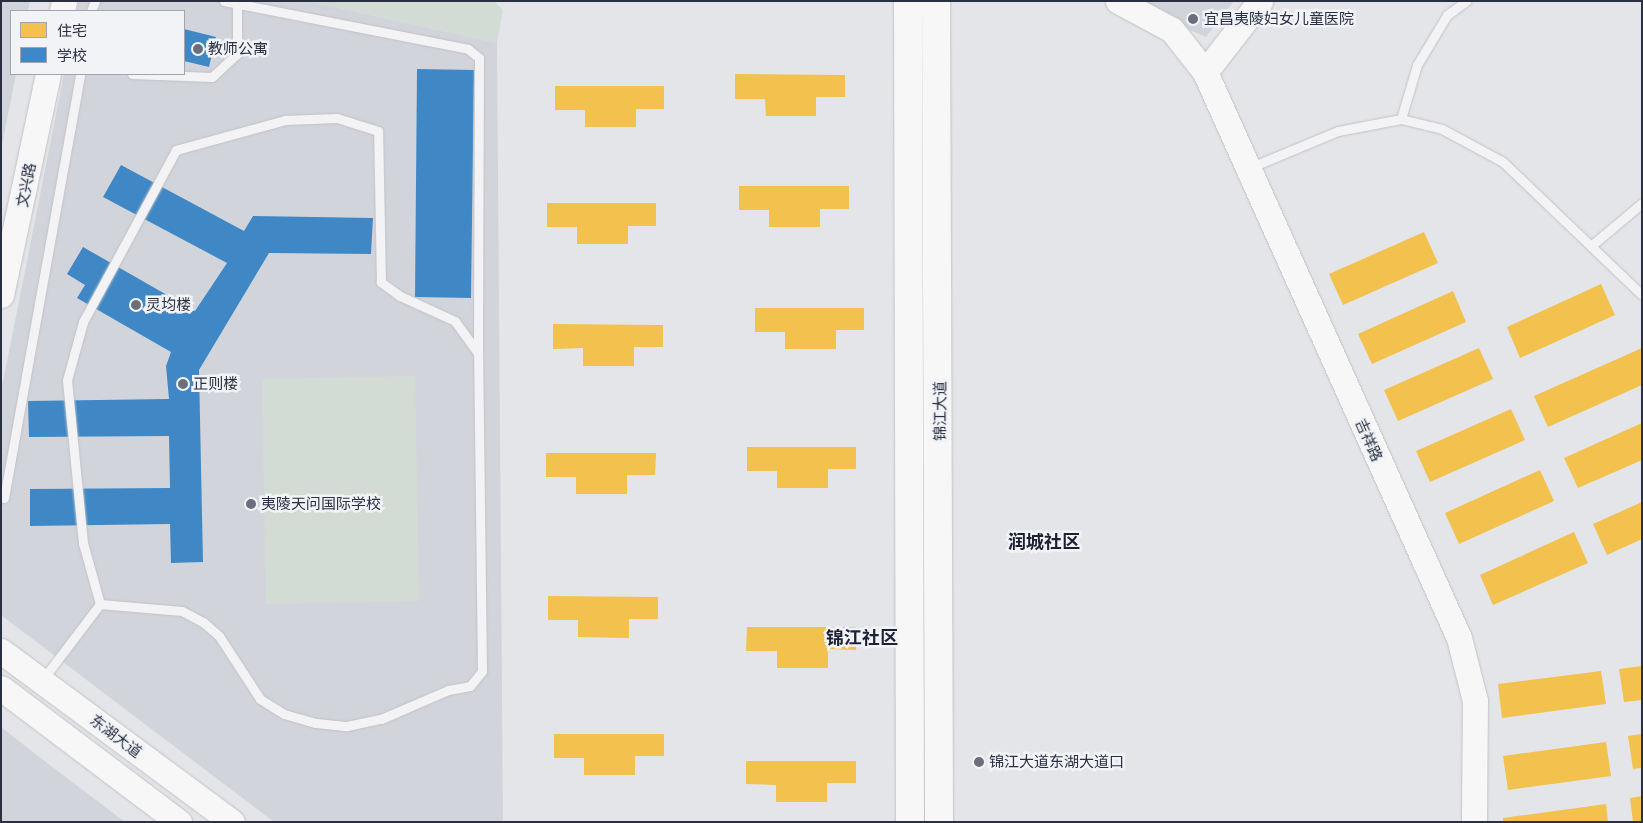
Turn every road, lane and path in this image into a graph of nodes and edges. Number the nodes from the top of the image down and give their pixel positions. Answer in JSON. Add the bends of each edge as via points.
{"nodes":[{"id":1,"x":224,"y":1,"type":"edge"},
{"id":2,"x":908,"y":1,"type":"edge"},
{"id":3,"x":936,"y":1,"type":"edge"},
{"id":4,"x":1118,"y":1,"type":"edge"},
{"id":5,"x":1260,"y":1,"type":"edge"},
{"id":6,"x":1466,"y":1,"type":"edge"},
{"id":7,"x":237,"y":4,"type":"junction"},
{"id":8,"x":1205,"y":72,"type":"junction"},
{"id":9,"x":48,"y":75,"type":"edge"},
{"id":10,"x":80,"y":75,"type":"edge"},
{"id":11,"x":159,"y":75,"type":"edge"},
{"id":12,"x":1401,"y":119,"type":"junction"},
{"id":13,"x":1248,"y":168,"type":"junction"},
{"id":14,"x":1642,"y":203,"type":"edge"},
{"id":15,"x":1592,"y":245,"type":"junction"},
{"id":16,"x":1,"y":295,"type":"edge"},
{"id":17,"x":1642,"y":295,"type":"edge"},
{"id":18,"x":478,"y":353,"type":"junction"},
{"id":19,"x":4,"y":498,"type":"dead end"},
{"id":20,"x":100,"y":604,"type":"junction"},
{"id":21,"x":1,"y":651,"type":"edge"},
{"id":22,"x":41,"y":681,"type":"junction"},
{"id":23,"x":1,"y":688,"type":"edge"},
{"id":24,"x":180,"y":822,"type":"edge"},
{"id":25,"x":232,"y":822,"type":"edge"},
{"id":26,"x":910,"y":822,"type":"edge"},
{"id":27,"x":938,"y":822,"type":"edge"},
{"id":28,"x":1474,"y":822,"type":"edge"}],
"edges":[{"from":1,"to":7,"type":"lane"},
{"from":2,"to":26,"type":"main road","name":"锦江大道"},
{"from":3,"to":27,"type":"main road","name":"锦江大道"},
{"from":4,"to":8,"type":"street","name":"吉祥路","via":[[1172,30]]},
{"from":5,"to":8,"type":"street"},
{"from":6,"to":12,"type":"lane","via":[[1447,16],[1417,65]]},
{"from":7,"to":11,"type":"lane","via":[[237,54],[212,77]]},
{"from":7,"to":18,"type":"lane","via":[[468,49],[479,58]]},
{"from":8,"to":13,"type":"street","name":"吉祥路"},
{"from":9,"to":16,"type":"street","name":"文兴路"},
{"from":10,"to":19,"type":"lane"},
{"from":12,"to":13,"type":"lane","via":[[1338,131]]},
{"from":12,"to":15,"type":"lane","via":[[1442,129],[1503,162]]},
{"from":13,"to":28,"type":"street","name":"吉祥路","via":[[1460,638],[1475,701]]},
{"from":14,"to":15,"type":"lane"},
{"from":15,"to":17,"type":"lane"},
{"from":18,"to":20,"type":"lane","via":[[482,671],[470,686],[448,690],[381,719],[347,726],[316,723],[284,714],[260,699],[219,636],[203,622],[182,611]]},
{"from":18,"to":20,"type":"lane","via":[[455,322],[400,296],[381,282],[378,132],[337,118],[285,120],[176,150],[83,322],[67,380],[83,543]]},
{"from":20,"to":22,"type":"lane"},
{"from":21,"to":22,"type":"street","name":"东湖大道"},
{"from":22,"to":25,"type":"street","name":"东湖大道"},
{"from":23,"to":24,"type":"street","name":"东湖大道"}]}
